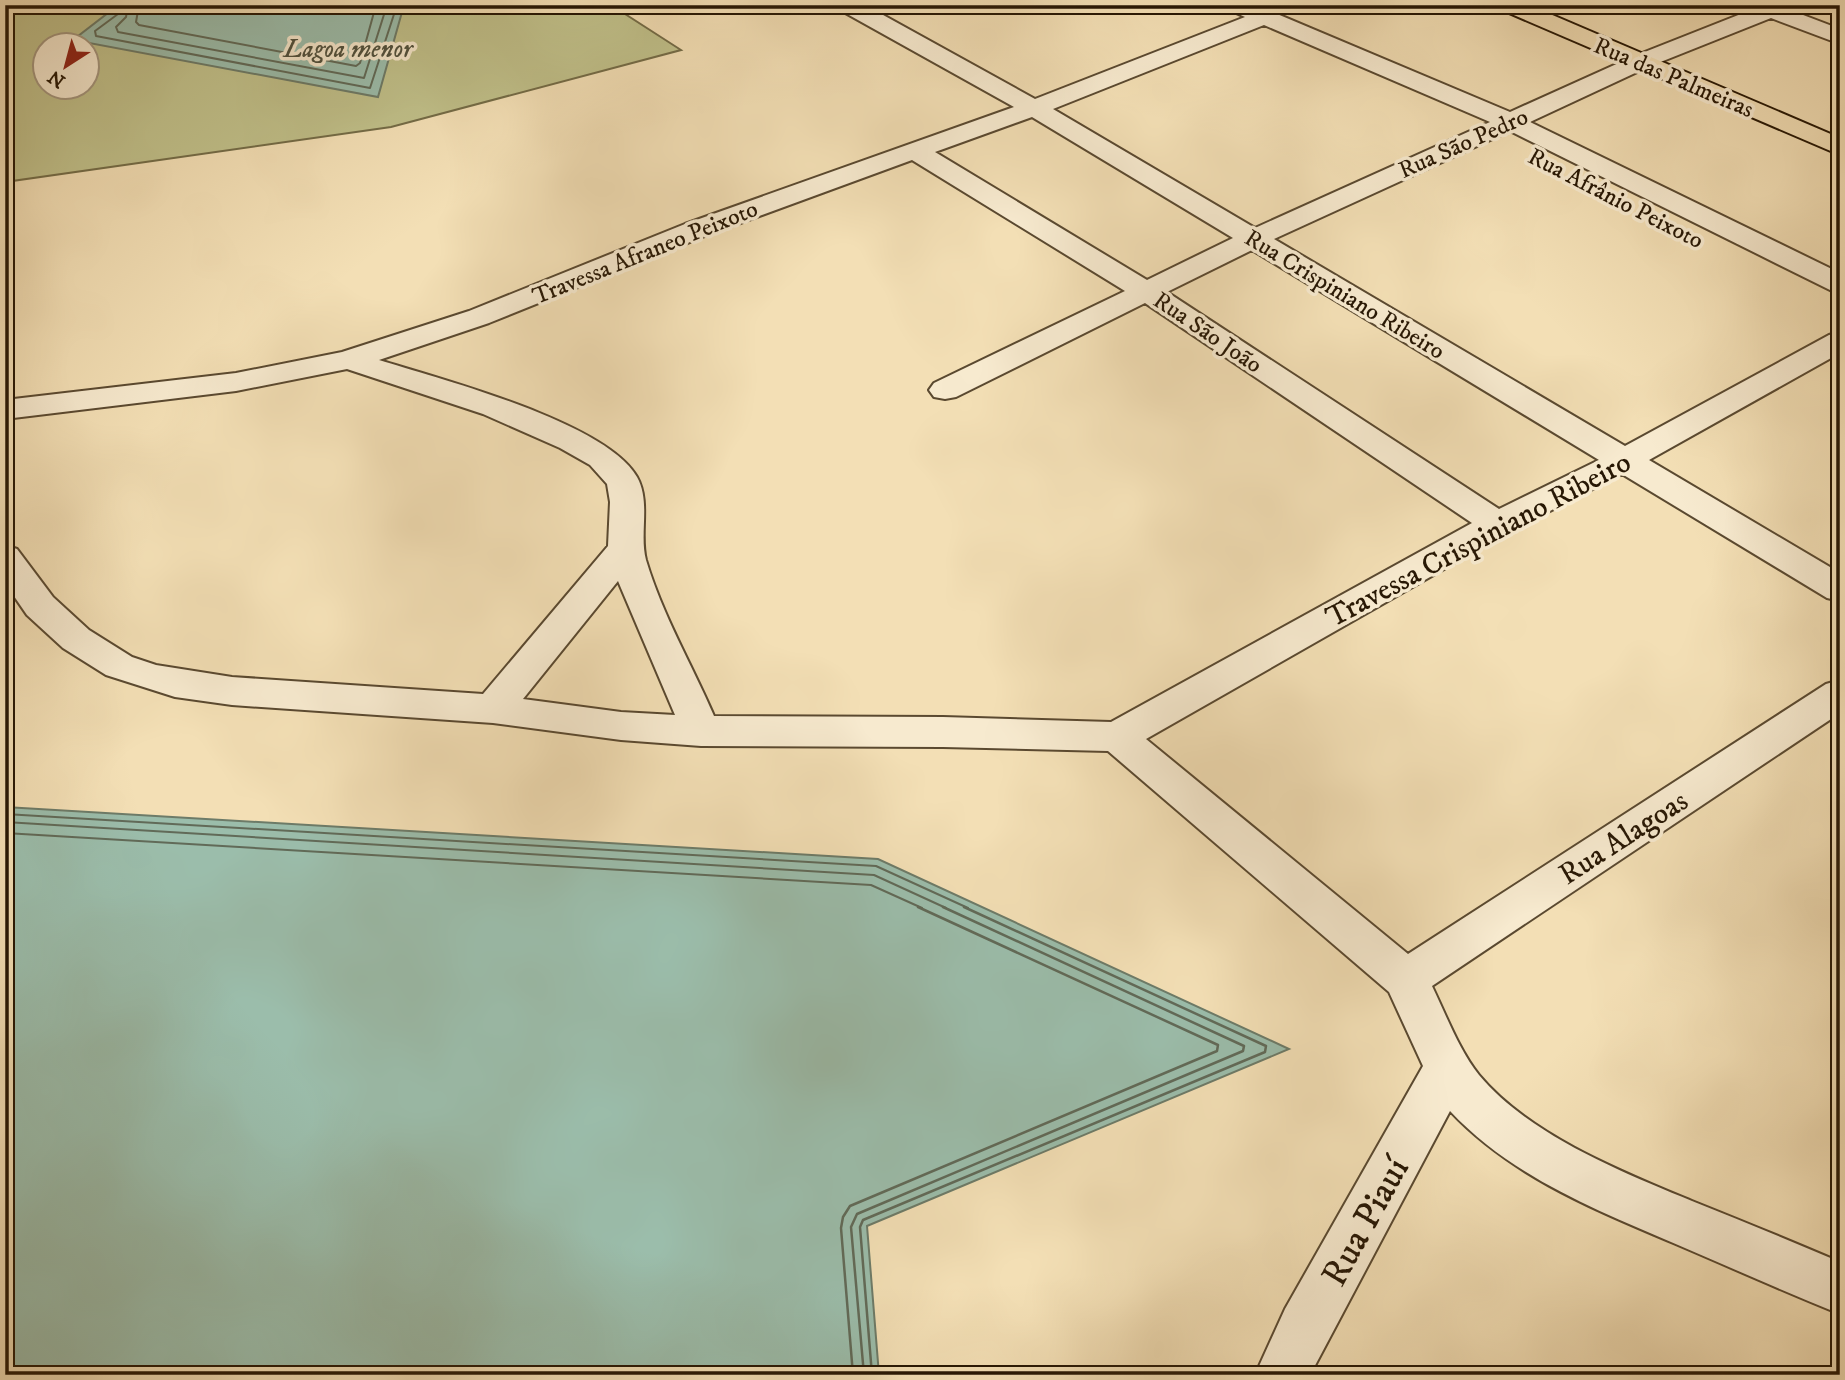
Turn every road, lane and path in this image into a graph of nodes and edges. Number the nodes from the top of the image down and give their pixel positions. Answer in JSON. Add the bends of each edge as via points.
{"nodes":[{"id":1,"x":848,"y":5,"type":"edge"},
{"id":2,"x":1238,"y":5,"type":"edge"},
{"id":3,"x":1510,"y":5,"type":"edge"},
{"id":4,"x":1771,"y":7,"type":"edge"},
{"id":5,"x":1264,"y":18,"type":"junction"},
{"id":6,"x":1840,"y":37,"type":"edge"},
{"id":7,"x":1322,"y":44,"type":"junction"},
{"id":8,"x":1640,"y":62,"type":"junction"},
{"id":9,"x":1034,"y":108,"type":"junction"},
{"id":10,"x":1511,"y":122,"type":"junction"},
{"id":11,"x":1486,"y":133,"type":"junction"},
{"id":12,"x":1840,"y":147,"type":"edge"},
{"id":13,"x":913,"y":150,"type":"junction"},
{"id":14,"x":1661,"y":197,"type":"junction"},
{"id":15,"x":1636,"y":206,"type":"junction"},
{"id":16,"x":1253,"y":239,"type":"junction"},
{"id":17,"x":1840,"y":284,"type":"edge"},
{"id":18,"x":1147,"y":292,"type":"junction"},
{"id":19,"x":1840,"y":308,"type":"edge"},
{"id":20,"x":1840,"y":341,"type":"edge"},
{"id":21,"x":348,"y":360,"type":"junction"},
{"id":22,"x":945,"y":390,"type":"dead end"},
{"id":23,"x":5,"y":410,"type":"edge"},
{"id":24,"x":1624,"y":460,"type":"junction"},
{"id":25,"x":1497,"y":524,"type":"junction"},
{"id":26,"x":626,"y":548,"type":"junction"},
{"id":27,"x":5,"y":556,"type":"edge"},
{"id":28,"x":1840,"y":589,"type":"edge"},
{"id":29,"x":1840,"y":694,"type":"edge"},
{"id":30,"x":493,"y":709,"type":"junction"},
{"id":31,"x":701,"y":731,"type":"junction"},
{"id":32,"x":1117,"y":737,"type":"junction"},
{"id":33,"x":1406,"y":979,"type":"junction"},
{"id":34,"x":1448,"y":1068,"type":"junction"},
{"id":35,"x":1840,"y":1288,"type":"edge"},
{"id":36,"x":1282,"y":1375,"type":"edge"}],
"edges":[{"from":1,"to":9,"type":"street","name":"Rua Crispiniano Ribeiro"},
{"from":2,"to":5,"type":"street","name":"Rua Afrânio Peixoto"},
{"from":3,"to":8,"type":"main road","name":"Rua das Palmeiras"},
{"from":4,"to":6,"type":"street"},
{"from":4,"to":8,"type":"street","name":"Rua São Pedro"},
{"from":5,"to":7,"type":"street","name":"Rua Afrânio Peixoto"},
{"from":5,"to":9,"type":"street","name":"Travessa Afraneo Peixoto"},
{"from":7,"to":10,"type":"street","name":"Rua Afrânio Peixoto"},
{"from":7,"to":11,"type":"street","name":"Rua Afrânio Peixoto","via":[[1353,66]]},
{"from":8,"to":10,"type":"street","name":"Rua São Pedro"},
{"from":8,"to":12,"type":"main road","name":"Rua das Palmeiras"},
{"from":9,"to":13,"type":"street","name":"Travessa Afraneo Peixoto"},
{"from":9,"to":16,"type":"street","name":"Rua Crispiniano Ribeiro"},
{"from":10,"to":11,"type":"street","name":"Rua São Pedro"},
{"from":10,"to":14,"type":"street","name":"Rua Afrânio Peixoto"},
{"from":11,"to":15,"type":"street","name":"Rua Afrânio Peixoto"},
{"from":11,"to":16,"type":"street","name":"Rua São Pedro"},
{"from":13,"to":18,"type":"street","name":"Rua São João"},
{"from":13,"to":21,"type":"street","name":"Travessa Afraneo Peixoto","via":[[695,230],[479,317]]},
{"from":14,"to":15,"type":"street"},
{"from":14,"to":17,"type":"street","name":"Rua Afrânio Peixoto"},
{"from":15,"to":19,"type":"street","name":"Rua Afrânio Peixoto"},
{"from":16,"to":18,"type":"street","name":"Rua São Pedro"},
{"from":16,"to":24,"type":"street","name":"Rua Crispiniano Ribeiro"},
{"from":18,"to":22,"type":"street","name":"Rua São Pedro"},
{"from":18,"to":25,"type":"street","name":"Rua São João"},
{"from":20,"to":24,"type":"street","name":"Travessa Crispiniano Ribeiro"},
{"from":21,"to":23,"type":"street","name":"Travessa Afraneo Peixoto","via":[[236,382]]},
{"from":21,"to":26,"type":"street","via":[[535,424],[591,452],[622,479]]},
{"from":24,"to":25,"type":"street","name":"Travessa Crispiniano Ribeiro"},
{"from":24,"to":28,"type":"street","name":"Rua Crispiniano Ribeiro"},
{"from":25,"to":32,"type":"street","name":"Travessa Crispiniano Ribeiro"},
{"from":26,"to":30,"type":"street"},
{"from":26,"to":31,"type":"street","via":[[636,582]]},
{"from":27,"to":30,"type":"street","via":[[40,606],[76,639],[120,666],[149,677],[232,691]]},
{"from":29,"to":33,"type":"street","name":"Rua Alagoas"},
{"from":30,"to":31,"type":"street"},
{"from":31,"to":32,"type":"street"},
{"from":32,"to":33,"type":"street"},
{"from":33,"to":34,"type":"street"},
{"from":34,"to":35,"type":"street","via":[[1486,1115],[1591,1183]]},
{"from":34,"to":36,"type":"street","name":"Rua Piauí"}]}
